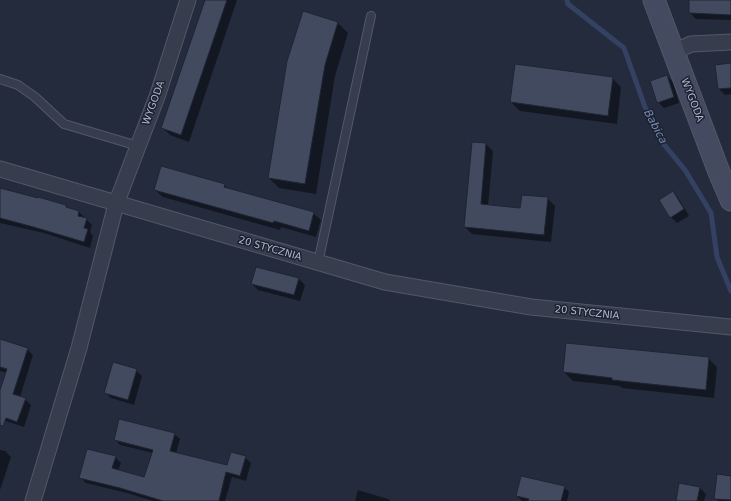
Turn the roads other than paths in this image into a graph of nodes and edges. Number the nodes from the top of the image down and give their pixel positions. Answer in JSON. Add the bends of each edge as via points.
{"nodes":[{"id":1,"x":188,"y":0,"type":"edge"},
{"id":2,"x":654,"y":0,"type":"edge"},
{"id":3,"x":371,"y":16,"type":"dead end"},
{"id":4,"x":731,"y":42,"type":"edge"},
{"id":5,"x":674,"y":52,"type":"junction"},
{"id":6,"x":0,"y":80,"type":"edge"},
{"id":7,"x":138,"y":146,"type":"junction"},
{"id":8,"x":0,"y":170,"type":"edge"},
{"id":9,"x":731,"y":200,"type":"edge"},
{"id":10,"x":116,"y":204,"type":"junction"},
{"id":11,"x":318,"y":262,"type":"junction"},
{"id":12,"x":731,"y":327,"type":"edge"},
{"id":13,"x":33,"y":501,"type":"edge"}],
"edges":[{"from":1,"to":7,"type":"street","name":"WYGODA","via":[[158,94]]},
{"from":2,"to":5,"type":"street","name":"WYGODA"},
{"from":3,"to":11,"type":"lane"},
{"from":4,"to":5,"type":"street","via":[[691,44]]},
{"from":5,"to":9,"type":"street","name":"WYGODA"},
{"from":6,"to":7,"type":"lane","via":[[18,85],[64,124]]},
{"from":7,"to":10,"type":"street","name":"WYGODA"},
{"from":8,"to":10,"type":"street","name":"20 STYCZNIA"},
{"from":10,"to":11,"type":"street","name":"20 STYCZNIA"},
{"from":10,"to":13,"type":"street","via":[[79,348]]},
{"from":11,"to":12,"type":"street","name":"20 STYCZNIA","via":[[385,282],[531,307]]}]}
